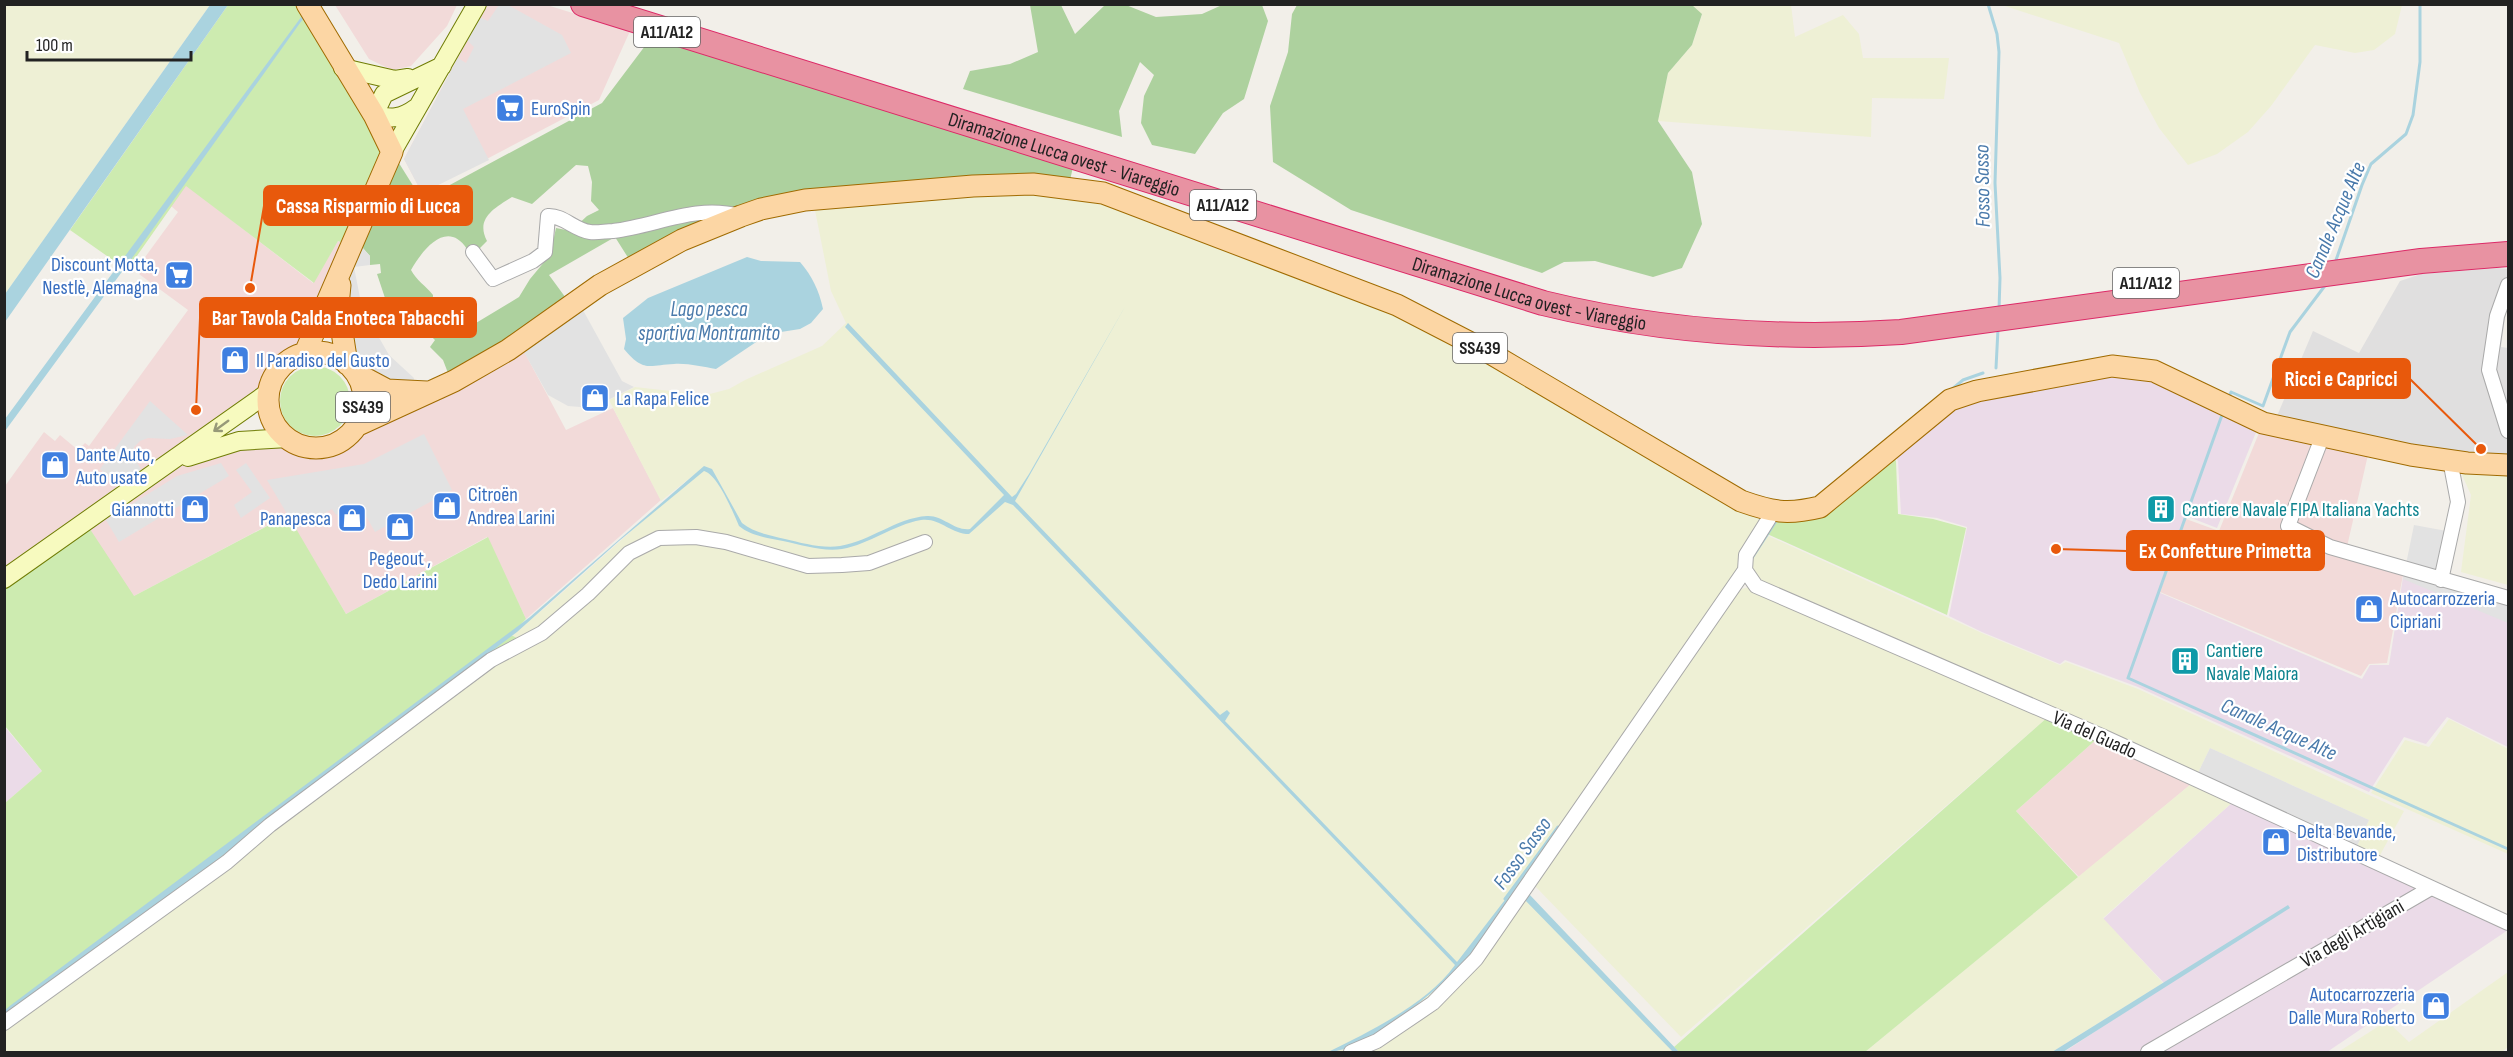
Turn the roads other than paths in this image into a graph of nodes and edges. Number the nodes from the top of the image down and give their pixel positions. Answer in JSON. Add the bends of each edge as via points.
{"nodes":[{"id":1,"x":477,"y":4,"type":"edge"},
{"id":2,"x":583,"y":4,"type":"edge"},
{"id":3,"x":631,"y":4,"type":"edge"},
{"id":4,"x":309,"y":8,"type":"edge"},
{"id":5,"x":755,"y":52,"type":"junction"},
{"id":6,"x":442,"y":66,"type":"junction"},
{"id":7,"x":343,"y":68,"type":"junction"},
{"id":8,"x":416,"y":77,"type":"junction"},
{"id":9,"x":416,"y":108,"type":"junction"},
{"id":10,"x":374,"y":115,"type":"junction"},
{"id":11,"x":392,"y":152,"type":"junction"},
{"id":12,"x":741,"y":216,"type":"junction"},
{"id":13,"x":2508,"y":238,"type":"edge"},
{"id":14,"x":473,"y":252,"type":"dead end"},
{"id":15,"x":2508,"y":254,"type":"edge"},
{"id":16,"x":345,"y":261,"type":"junction"},
{"id":17,"x":2508,"y":285,"type":"edge"},
{"id":18,"x":1543,"y":295,"type":"junction"},
{"id":19,"x":1786,"y":328,"type":"junction"},
{"id":20,"x":305,"y":353,"type":"junction"},
{"id":21,"x":352,"y":369,"type":"junction"},
{"id":22,"x":269,"y":392,"type":"junction"},
{"id":23,"x":430,"y":392,"type":"junction"},
{"id":24,"x":356,"y":426,"type":"junction"},
{"id":25,"x":2508,"y":431,"type":"edge"},
{"id":26,"x":2323,"y":435,"type":"junction"},
{"id":27,"x":288,"y":438,"type":"junction"},
{"id":28,"x":2450,"y":460,"type":"junction"},
{"id":29,"x":172,"y":462,"type":"junction"},
{"id":30,"x":2508,"y":465,"type":"edge"},
{"id":31,"x":1773,"y":512,"type":"junction"},
{"id":32,"x":924,"y":542,"type":"dead end"},
{"id":33,"x":1745,"y":570,"type":"junction"},
{"id":34,"x":4,"y":579,"type":"edge"},
{"id":35,"x":2441,"y":580,"type":"junction"},
{"id":36,"x":2508,"y":598,"type":"edge"},
{"id":37,"x":2432,"y":888,"type":"junction"},
{"id":38,"x":2508,"y":923,"type":"edge"},
{"id":39,"x":4,"y":1023,"type":"edge"},
{"id":40,"x":1351,"y":1053,"type":"edge"},
{"id":41,"x":2148,"y":1053,"type":"edge"}],
"edges":[{"from":1,"to":6,"type":"main road"},
{"from":2,"to":5,"type":"highway","name":"Diramazione Lucca ovest - Viareggio","number":"A11/A12"},
{"from":3,"to":5,"type":"highway","name":"Diramazione Lucca ovest - Viareggio","number":"A11/A12"},
{"from":4,"to":7,"type":"main road"},
{"from":5,"to":18,"type":"highway","name":"Diramazione Lucca ovest - Viareggio","number":"A11/A12","via":[[904,105]]},
{"from":5,"to":18,"type":"highway","name":"Diramazione Lucca ovest - Viareggio","number":"A11/A12","via":[[927,96]]},
{"from":6,"to":8,"type":"main road"},
{"from":6,"to":9,"type":"main road"},
{"from":7,"to":8,"type":"main road","via":[[395,80]]},
{"from":7,"to":10,"type":"main road"},
{"from":8,"to":10,"type":"main road","via":[[384,94]]},
{"from":9,"to":10,"type":"main road","via":[[405,116],[390,119]]},
{"from":9,"to":11,"type":"main road"},
{"from":10,"to":11,"type":"main road"},
{"from":11,"to":16,"type":"main road","number":"SS439"},
{"from":12,"to":14,"type":"street","via":[[721,211],[692,213],[635,228],[591,233],[557,216],[548,216],[545,252],[493,279]]},
{"from":12,"to":23,"type":"main road","number":"SS439","via":[[682,240],[600,285],[508,350]]},
{"from":12,"to":31,"type":"main road","number":"SS439","via":[[805,200],[973,186],[1033,184],[1103,193],[1397,305],[1490,353],[1741,501]]},
{"from":13,"to":19,"type":"highway","name":"Diramazione Lucca ovest - Viareggio","number":"A11/A12"},
{"from":15,"to":19,"type":"highway","name":"Diramazione Lucca ovest - Viareggio","number":"A11/A12","via":[[2421,261],[1901,332],[1854,335]]},
{"from":16,"to":20,"type":"main road","number":"SS439"},
{"from":16,"to":21,"type":"main road","number":"SS439","via":[[338,306]]},
{"from":17,"to":25,"type":"street","via":[[2497,316],[2489,370]]},
{"from":18,"to":19,"type":"highway","name":"Diramazione Lucca ovest - Viareggio","number":"A11/A12","via":[[1576,296]]},
{"from":20,"to":21,"type":"main road","number":"SS439","via":[[335,356]]},
{"from":20,"to":22,"type":"main road","via":[[282,366]]},
{"from":21,"to":23,"type":"main road","number":"SS439","via":[[387,390]]},
{"from":21,"to":24,"type":"main road","number":"SS439","via":[[362,387],[364,401]]},
{"from":22,"to":27,"type":"main road","via":[[272,418]]},
{"from":22,"to":29,"type":"main road","one_way":true},
{"from":23,"to":24,"type":"main road","number":"SS439"},
{"from":24,"to":27,"type":"main road","number":"SS439","via":[[339,441],[317,448]]},
{"from":26,"to":28,"type":"main road","number":"SS439"},
{"from":26,"to":31,"type":"main road","number":"SS439","via":[[2263,423],[2154,371],[2112,366],[1977,391],[1950,400],[1820,507]]},
{"from":26,"to":35,"type":"street","via":[[2288,526],[2330,547]]},
{"from":27,"to":29,"type":"main road","via":[[239,441]]},
{"from":28,"to":30,"type":"main road","number":"SS439"},
{"from":28,"to":35,"type":"street","via":[[2458,502]]},
{"from":29,"to":34,"type":"main road"},
{"from":31,"to":33,"type":"street","via":[[1746,555]]},
{"from":32,"to":39,"type":"street","via":[[869,563],[831,566],[808,566],[696,537],[659,538],[629,553],[542,633],[490,660],[270,825],[227,862]]},
{"from":33,"to":37,"type":"street","name":"Via del Guado","via":[[1756,586],[2102,736]]},
{"from":33,"to":40,"type":"street","via":[[1476,958],[1433,1003],[1377,1041]]},
{"from":35,"to":36,"type":"street"},
{"from":37,"to":38,"type":"street","name":"Via del Guado"},
{"from":37,"to":41,"type":"street","name":"Via degli Artigiani"}]}
